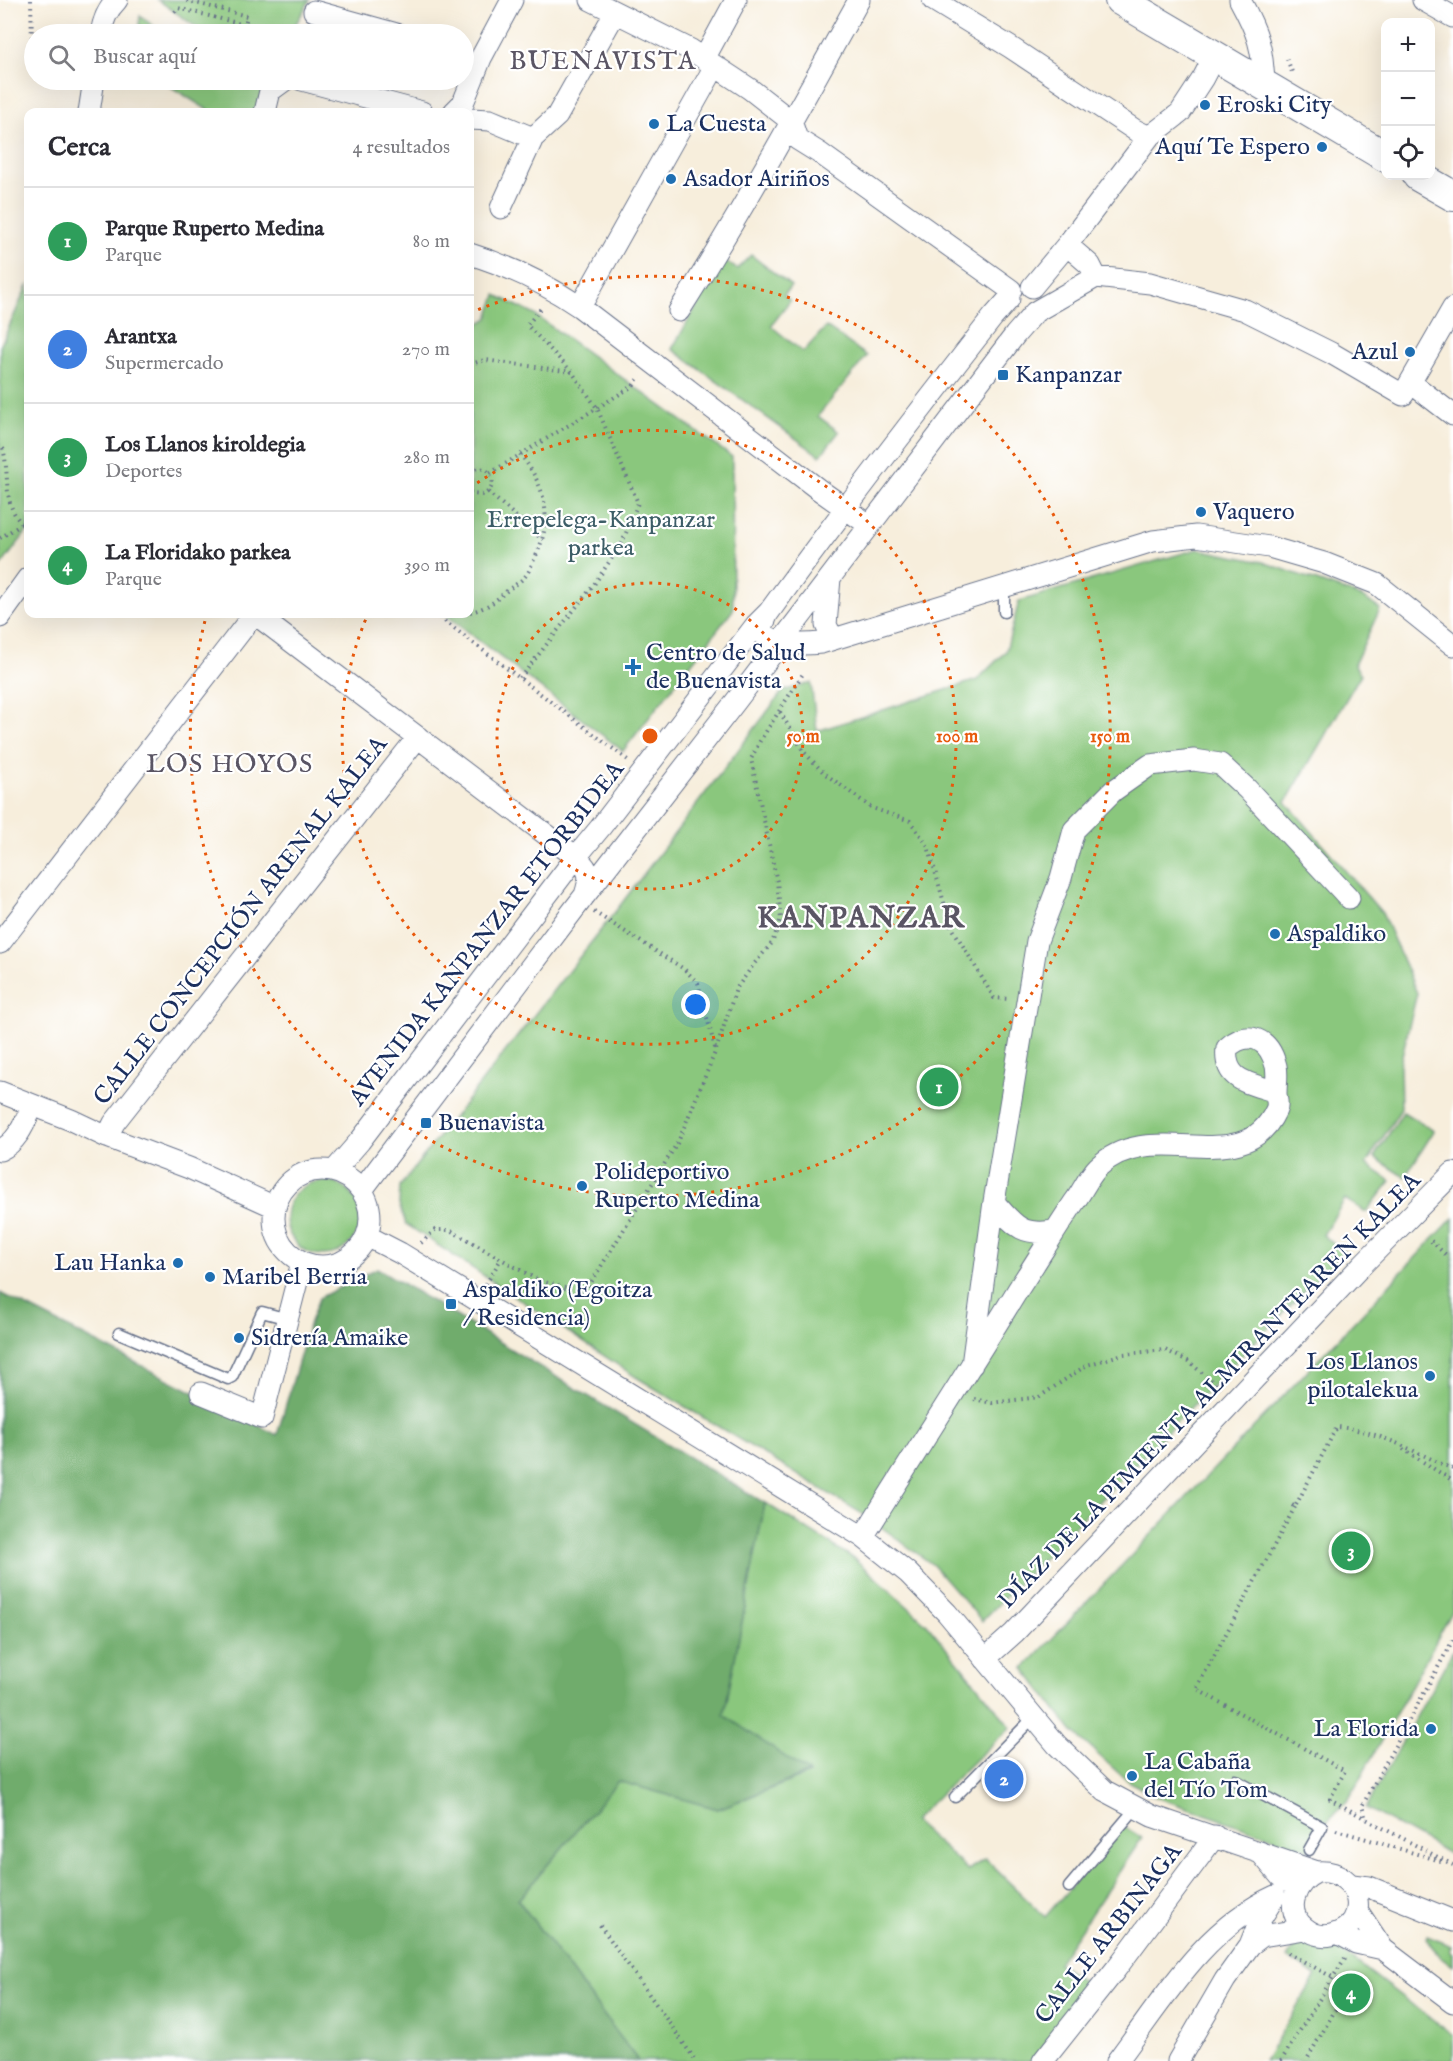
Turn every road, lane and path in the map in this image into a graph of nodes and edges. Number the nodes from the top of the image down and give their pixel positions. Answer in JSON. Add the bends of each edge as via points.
{"nodes":[{"id":1,"x":31,"y":0,"type":"edge"},
{"id":2,"x":117,"y":0,"type":"edge"},
{"id":3,"x":184,"y":0,"type":"edge"},
{"id":4,"x":512,"y":0,"type":"edge"},
{"id":5,"x":591,"y":0,"type":"edge"},
{"id":6,"x":736,"y":0,"type":"edge"},
{"id":7,"x":859,"y":0,"type":"edge"},
{"id":8,"x":933,"y":0,"type":"edge"},
{"id":9,"x":1120,"y":0,"type":"edge"},
{"id":10,"x":1239,"y":0,"type":"edge"},
{"id":11,"x":1423,"y":0,"type":"edge"},
{"id":12,"x":314,"y":11,"type":"dead end"},
{"id":13,"x":175,"y":12,"type":"dead end"},
{"id":14,"x":615,"y":13,"type":"junction"},
{"id":15,"x":1453,"y":17,"type":"edge"},
{"id":16,"x":32,"y":24,"type":"edge"},
{"id":17,"x":103,"y":24,"type":"edge"},
{"id":18,"x":241,"y":24,"type":"edge"},
{"id":19,"x":245,"y":24,"type":"edge"},
{"id":20,"x":361,"y":24,"type":"edge"},
{"id":21,"x":474,"y":53,"type":"edge"},
{"id":22,"x":1214,"y":57,"type":"junction"},
{"id":23,"x":709,"y":62,"type":"junction"},
{"id":24,"x":1264,"y":86,"type":"junction"},
{"id":25,"x":93,"y":90,"type":"edge"},
{"id":26,"x":271,"y":90,"type":"edge"},
{"id":27,"x":340,"y":90,"type":"edge"},
{"id":28,"x":465,"y":90,"type":"edge"},
{"id":29,"x":90,"y":108,"type":"edge"},
{"id":30,"x":266,"y":108,"type":"edge"},
{"id":31,"x":408,"y":108,"type":"edge"},
{"id":32,"x":458,"y":108,"type":"edge"},
{"id":33,"x":786,"y":116,"type":"junction"},
{"id":34,"x":474,"y":119,"type":"edge"},
{"id":35,"x":1149,"y":137,"type":"junction"},
{"id":36,"x":534,"y":138,"type":"junction"},
{"id":37,"x":1381,"y":154,"type":"edge"},
{"id":38,"x":1425,"y":180,"type":"edge"},
{"id":39,"x":1453,"y":196,"type":"edge"},
{"id":40,"x":501,"y":208,"type":"dead end"},
{"id":41,"x":1067,"y":245,"type":"junction"},
{"id":42,"x":474,"y":256,"type":"edge"},
{"id":43,"x":1096,"y":276,"type":"junction"},
{"id":44,"x":1023,"y":303,"type":"junction"},
{"id":45,"x":580,"y":306,"type":"junction"},
{"id":46,"x":542,"y":307,"type":"dead end"},
{"id":47,"x":1453,"y":308,"type":"edge"},
{"id":48,"x":679,"y":311,"type":"dead end"},
{"id":49,"x":474,"y":363,"type":"edge"},
{"id":50,"x":572,"y":372,"type":"junction"},
{"id":51,"x":638,"y":378,"type":"dead end"},
{"id":52,"x":1411,"y":392,"type":"junction"},
{"id":53,"x":597,"y":408,"type":"junction"},
{"id":54,"x":1453,"y":415,"type":"edge"},
{"id":55,"x":3,"y":448,"type":"dead end"},
{"id":56,"x":520,"y":454,"type":"junction"},
{"id":57,"x":474,"y":470,"type":"edge"},
{"id":58,"x":490,"y":473,"type":"junction"},
{"id":59,"x":488,"y":492,"type":"junction"},
{"id":60,"x":474,"y":493,"type":"edge"},
{"id":61,"x":844,"y":508,"type":"junction"},
{"id":62,"x":24,"y":520,"type":"edge"},
{"id":63,"x":22,"y":524,"type":"junction"},
{"id":64,"x":869,"y":525,"type":"junction"},
{"id":65,"x":0,"y":538,"type":"edge"},
{"id":66,"x":543,"y":540,"type":"junction"},
{"id":67,"x":837,"y":567,"type":"junction"},
{"id":68,"x":24,"y":584,"type":"edge"},
{"id":69,"x":1004,"y":587,"type":"junction"},
{"id":70,"x":474,"y":611,"type":"edge"},
{"id":71,"x":769,"y":612,"type":"junction"},
{"id":72,"x":1005,"y":612,"type":"dead end"},
{"id":73,"x":0,"y":616,"type":"edge"},
{"id":74,"x":251,"y":618,"type":"edge"},
{"id":75,"x":259,"y":618,"type":"edge"},
{"id":76,"x":441,"y":618,"type":"edge"},
{"id":77,"x":833,"y":639,"type":"junction"},
{"id":78,"x":782,"y":641,"type":"junction"},
{"id":79,"x":1453,"y":645,"type":"edge"},
{"id":80,"x":804,"y":672,"type":"dead end"},
{"id":81,"x":520,"y":678,"type":"junction"},
{"id":82,"x":780,"y":711,"type":"junction"},
{"id":83,"x":418,"y":737,"type":"junction"},
{"id":84,"x":631,"y":762,"type":"dead end"},
{"id":85,"x":576,"y":857,"type":"junction"},
{"id":86,"x":1349,"y":898,"type":"dead end"},
{"id":87,"x":589,"y":904,"type":"junction"},
{"id":88,"x":0,"y":943,"type":"edge"},
{"id":89,"x":1010,"y":999,"type":"dead end"},
{"id":90,"x":716,"y":1050,"type":"junction"},
{"id":91,"x":0,"y":1092,"type":"edge"},
{"id":92,"x":1276,"y":1092,"type":"dead end"},
{"id":93,"x":33,"y":1105,"type":"junction"},
{"id":94,"x":107,"y":1137,"type":"junction"},
{"id":95,"x":0,"y":1150,"type":"edge"},
{"id":96,"x":334,"y":1171,"type":"junction"},
{"id":97,"x":1453,"y":1173,"type":"edge"},
{"id":98,"x":362,"y":1190,"type":"junction"},
{"id":99,"x":994,"y":1202,"type":"junction"},
{"id":100,"x":275,"y":1207,"type":"junction"},
{"id":101,"x":1055,"y":1231,"type":"junction"},
{"id":102,"x":367,"y":1236,"type":"junction"},
{"id":103,"x":1431,"y":1242,"type":"dead end"},
{"id":104,"x":420,"y":1244,"type":"dead end"},
{"id":105,"x":1446,"y":1255,"type":"dead end"},
{"id":106,"x":501,"y":1259,"type":"junction"},
{"id":107,"x":302,"y":1262,"type":"junction"},
{"id":108,"x":485,"y":1286,"type":"dead end"},
{"id":109,"x":288,"y":1319,"type":"junction"},
{"id":110,"x":119,"y":1333,"type":"dead end"},
{"id":111,"x":972,"y":1365,"type":"junction"},
{"id":112,"x":1221,"y":1389,"type":"dead end"},
{"id":113,"x":201,"y":1393,"type":"dead end"},
{"id":114,"x":973,"y":1399,"type":"dead end"},
{"id":115,"x":1396,"y":1444,"type":"junction"},
{"id":116,"x":1436,"y":1461,"type":"junction"},
{"id":117,"x":1432,"y":1469,"type":"junction"},
{"id":118,"x":1453,"y":1469,"type":"edge"},
{"id":119,"x":1453,"y":1481,"type":"edge"},
{"id":120,"x":863,"y":1538,"type":"junction"},
{"id":121,"x":965,"y":1635,"type":"junction"},
{"id":122,"x":1453,"y":1640,"type":"edge"},
{"id":123,"x":1004,"y":1643,"type":"junction"},
{"id":124,"x":985,"y":1659,"type":"junction"},
{"id":125,"x":1034,"y":1718,"type":"junction"},
{"id":126,"x":1235,"y":1780,"type":"dead end"},
{"id":127,"x":955,"y":1797,"type":"dead end"},
{"id":128,"x":1135,"y":1809,"type":"junction"},
{"id":129,"x":1366,"y":1819,"type":"junction"},
{"id":130,"x":1322,"y":1827,"type":"junction"},
{"id":131,"x":1215,"y":1836,"type":"junction"},
{"id":132,"x":1310,"y":1850,"type":"dead end"},
{"id":133,"x":1259,"y":1851,"type":"junction"},
{"id":134,"x":1317,"y":1872,"type":"junction"},
{"id":135,"x":1352,"y":1885,"type":"junction"},
{"id":136,"x":1069,"y":1887,"type":"dead end"},
{"id":137,"x":1289,"y":1893,"type":"junction"},
{"id":138,"x":1401,"y":1900,"type":"junction"},
{"id":139,"x":1357,"y":1909,"type":"junction"},
{"id":140,"x":1453,"y":1921,"type":"edge"},
{"id":141,"x":600,"y":1925,"type":"dead end"},
{"id":142,"x":1305,"y":1929,"type":"junction"},
{"id":143,"x":1337,"y":1933,"type":"junction"},
{"id":144,"x":1250,"y":1945,"type":"junction"},
{"id":145,"x":1383,"y":1949,"type":"junction"},
{"id":146,"x":1286,"y":1951,"type":"dead end"},
{"id":147,"x":1348,"y":1952,"type":"dead end"},
{"id":148,"x":1334,"y":1977,"type":"junction"},
{"id":149,"x":1453,"y":2002,"type":"edge"},
{"id":150,"x":696,"y":2061,"type":"edge"},
{"id":151,"x":1042,"y":2061,"type":"edge"},
{"id":152,"x":1117,"y":2061,"type":"edge"},
{"id":153,"x":1178,"y":2061,"type":"edge"},
{"id":154,"x":1281,"y":2061,"type":"edge"},
{"id":155,"x":1306,"y":2061,"type":"edge"}],
"edges":[{"from":1,"to":16,"type":"path"},
{"from":2,"to":17,"type":"street"},
{"from":3,"to":19,"type":"path","via":[[247,16]]},
{"from":4,"to":21,"type":"street"},
{"from":5,"to":14,"type":"street"},
{"from":6,"to":23,"type":"street"},
{"from":7,"to":33,"type":"street"},
{"from":8,"to":35,"type":"street"},
{"from":9,"to":22,"type":"street"},
{"from":10,"to":24,"type":"street","via":[[1255,28]]},
{"from":11,"to":15,"type":"street"},
{"from":12,"to":20,"type":"street"},
{"from":13,"to":18,"type":"path","via":[[178,8]]},
{"from":14,"to":23,"type":"street"},
{"from":14,"to":36,"type":"street","via":[[557,116]]},
{"from":22,"to":24,"type":"street"},
{"from":22,"to":35,"type":"street","via":[[1180,113]]},
{"from":23,"to":33,"type":"street"},
{"from":23,"to":45,"type":"street"},
{"from":24,"to":37,"type":"street"},
{"from":25,"to":29,"type":"street"},
{"from":26,"to":30,"type":"street"},
{"from":27,"to":31,"type":"street"},
{"from":28,"to":32,"type":"street"},
{"from":33,"to":44,"type":"street","via":[[797,139]]},
{"from":33,"to":48,"type":"street","via":[[717,252]]},
{"from":34,"to":36,"type":"street","via":[[490,120]]},
{"from":35,"to":41,"type":"street"},
{"from":36,"to":40,"type":"street"},
{"from":38,"to":39,"type":"street"},
{"from":41,"to":43,"type":"street","via":[[1090,265]]},
{"from":41,"to":44,"type":"street","via":[[1032,287],[1037,298],[1034,305]]},
{"from":42,"to":45,"type":"street","via":[[553,288]]},
{"from":43,"to":44,"type":"street"},
{"from":43,"to":52,"type":"street","via":[[1150,283],[1245,310]]},
{"from":44,"to":61,"type":"street","name":"AVENIDA KANPANZAR ETORBIDEA","via":[[993,317]]},
{"from":44,"to":64,"type":"street","via":[[1035,312]]},
{"from":45,"to":61,"type":"street"},
{"from":46,"to":50,"type":"path","via":[[527,325]]},
{"from":47,"to":52,"type":"street"},
{"from":49,"to":50,"type":"path","via":[[485,360]]},
{"from":50,"to":53,"type":"path"},
{"from":51,"to":53,"type":"path","via":[[633,386]]},
{"from":52,"to":54,"type":"street"},
{"from":53,"to":56,"type":"path"},
{"from":53,"to":81,"type":"path","via":[[638,503],[622,543],[594,586]]},
{"from":55,"to":63,"type":"path","via":[[8,503]]},
{"from":56,"to":58,"type":"path"},
{"from":56,"to":66,"type":"path","via":[[542,494],[546,522]]},
{"from":57,"to":58,"type":"path","via":[[481,467]]},
{"from":58,"to":59,"type":"path","via":[[493,483]]},
{"from":59,"to":60,"type":"path"},
{"from":59,"to":66,"type":"path"},
{"from":61,"to":64,"type":"street"},
{"from":61,"to":71,"type":"street","name":"AVENIDA KANPANZAR ETORBIDEA"},
{"from":62,"to":63,"type":"path"},
{"from":63,"to":65,"type":"path"},
{"from":64,"to":67,"type":"street"},
{"from":66,"to":70,"type":"path","via":[[526,576],[486,608]]},
{"from":67,"to":77,"type":"street","via":[[826,625]]},
{"from":67,"to":78,"type":"street"},
{"from":68,"to":73,"type":"street"},
{"from":69,"to":72,"type":"lane"},
{"from":69,"to":77,"type":"street"},
{"from":69,"to":79,"type":"street","via":[[1153,541],[1196,536],[1269,547],[1377,584]]},
{"from":71,"to":78,"type":"street","via":[[760,632]]},
{"from":71,"to":85,"type":"street","name":"AVENIDA KANPANZAR ETORBIDEA"},
{"from":74,"to":88,"type":"street"},
{"from":75,"to":83,"type":"street"},
{"from":76,"to":81,"type":"path"},
{"from":77,"to":78,"type":"street","via":[[796,645]]},
{"from":78,"to":87,"type":"street"},
{"from":80,"to":82,"type":"path"},
{"from":81,"to":84,"type":"path"},
{"from":82,"to":89,"type":"path","via":[[804,752],[824,773],[872,808],[910,821],[928,846],[951,924],[994,998]]},
{"from":82,"to":90,"type":"path","via":[[751,759],[781,919],[772,944],[736,989]]},
{"from":83,"to":85,"type":"street"},
{"from":83,"to":94,"type":"street","name":"CALLE CONCEPCIÓN ARENAL KALEA","via":[[114,1123]]},
{"from":85,"to":87,"type":"street","via":[[587,867]]},
{"from":85,"to":96,"type":"street","name":"AVENIDA KANPANZAR ETORBIDEA"},
{"from":86,"to":99,"type":"street","via":[[1220,764],[1194,760],[1150,765],[1113,791],[1074,830],[1037,941]]},
{"from":87,"to":90,"type":"path","via":[[684,969],[698,983]]},
{"from":87,"to":98,"type":"street"},
{"from":90,"to":106,"type":"path","via":[[678,1142],[584,1294],[538,1280]]},
{"from":91,"to":93,"type":"street"},
{"from":92,"to":101,"type":"street","via":[[1275,1112],[1262,1132],[1248,1142],[1230,1146],[1134,1146],[1114,1154],[1097,1168]]},
{"from":93,"to":94,"type":"street"},
{"from":93,"to":95,"type":"street","via":[[21,1131]]},
{"from":94,"to":100,"type":"street"},
{"from":96,"to":98,"type":"street"},
{"from":96,"to":100,"type":"street","via":[[319,1170],[297,1177],[281,1193]]},
{"from":97,"to":123,"type":"street","name":"DÍAZ DE LA PIMIENTA ALMIRANTEAREN KALEA"},
{"from":98,"to":102,"type":"street","via":[[371,1220]]},
{"from":99,"to":101,"type":"street","via":[[1016,1227],[1037,1234]]},
{"from":99,"to":111,"type":"street"},
{"from":100,"to":107,"type":"street","via":[[277,1233],[291,1255]]},
{"from":101,"to":111,"type":"street"},
{"from":102,"to":107,"type":"street","via":[[348,1259],[333,1265]]},
{"from":102,"to":120,"type":"street"},
{"from":103,"to":105,"type":"path"},
{"from":104,"to":106,"type":"path","via":[[435,1230],[450,1230]]},
{"from":106,"to":108,"type":"path"},
{"from":107,"to":109,"type":"street"},
{"from":109,"to":110,"type":"lane","via":[[262,1312],[228,1379]]},
{"from":109,"to":113,"type":"street","via":[[262,1418]]},
{"from":111,"to":120,"type":"street"},
{"from":112,"to":114,"type":"path","via":[[1188,1361],[1165,1350],[1122,1354],[1087,1365],[1039,1397],[992,1403]]},
{"from":115,"to":116,"type":"path"},
{"from":115,"to":117,"type":"path"},
{"from":115,"to":129,"type":"path","via":[[1353,1428],[1337,1427],[1196,1689],[1345,1771],[1330,1799]]},
{"from":116,"to":117,"type":"path"},
{"from":116,"to":118,"type":"path"},
{"from":117,"to":119,"type":"path"},
{"from":120,"to":121,"type":"street","via":[[908,1573]]},
{"from":121,"to":123,"type":"street"},
{"from":121,"to":124,"type":"street"},
{"from":122,"to":129,"type":"path","via":[[1362,1806]]},
{"from":123,"to":124,"type":"street","name":"DÍAZ DE LA PIMIENTA ALMIRANTEAREN KALEA"},
{"from":124,"to":125,"type":"street"},
{"from":125,"to":127,"type":"lane"},
{"from":125,"to":128,"type":"street","via":[[1089,1777]]},
{"from":126,"to":130,"type":"lane"},
{"from":128,"to":131,"type":"street"},
{"from":128,"to":136,"type":"lane"},
{"from":129,"to":130,"type":"path","via":[[1453,1865]]},
{"from":130,"to":132,"type":"lane"},
{"from":131,"to":133,"type":"street"},
{"from":131,"to":151,"type":"street","name":"CALLE ARBINAGA"},
{"from":133,"to":134,"type":"street"},
{"from":133,"to":137,"type":"street"},
{"from":134,"to":135,"type":"street","via":[[1336,1873]]},
{"from":134,"to":137,"type":"street"},
{"from":135,"to":138,"type":"street","via":[[1369,1887]]},
{"from":135,"to":139,"type":"street"},
{"from":137,"to":142,"type":"street","via":[[1294,1914]]},
{"from":137,"to":144,"type":"street","via":[[1260,1920]]},
{"from":137,"to":152,"type":"street","via":[[1253,1906],[1225,1926],[1197,1954]]},
{"from":138,"to":139,"type":"street"},
{"from":138,"to":140,"type":"street"},
{"from":139,"to":143,"type":"street","via":[[1351,1923]]},
{"from":139,"to":145,"type":"street"},
{"from":141,"to":150,"type":"path"},
{"from":142,"to":143,"type":"street","via":[[1326,1936]]},
{"from":142,"to":144,"type":"street","via":[[1262,1936]]},
{"from":143,"to":145,"type":"street","via":[[1356,1943]]},
{"from":144,"to":153,"type":"street"},
{"from":145,"to":149,"type":"street"},
{"from":146,"to":148,"type":"path"},
{"from":147,"to":148,"type":"path"},
{"from":148,"to":154,"type":"path"},
{"from":148,"to":155,"type":"path","via":[[1349,1986]]}]}
